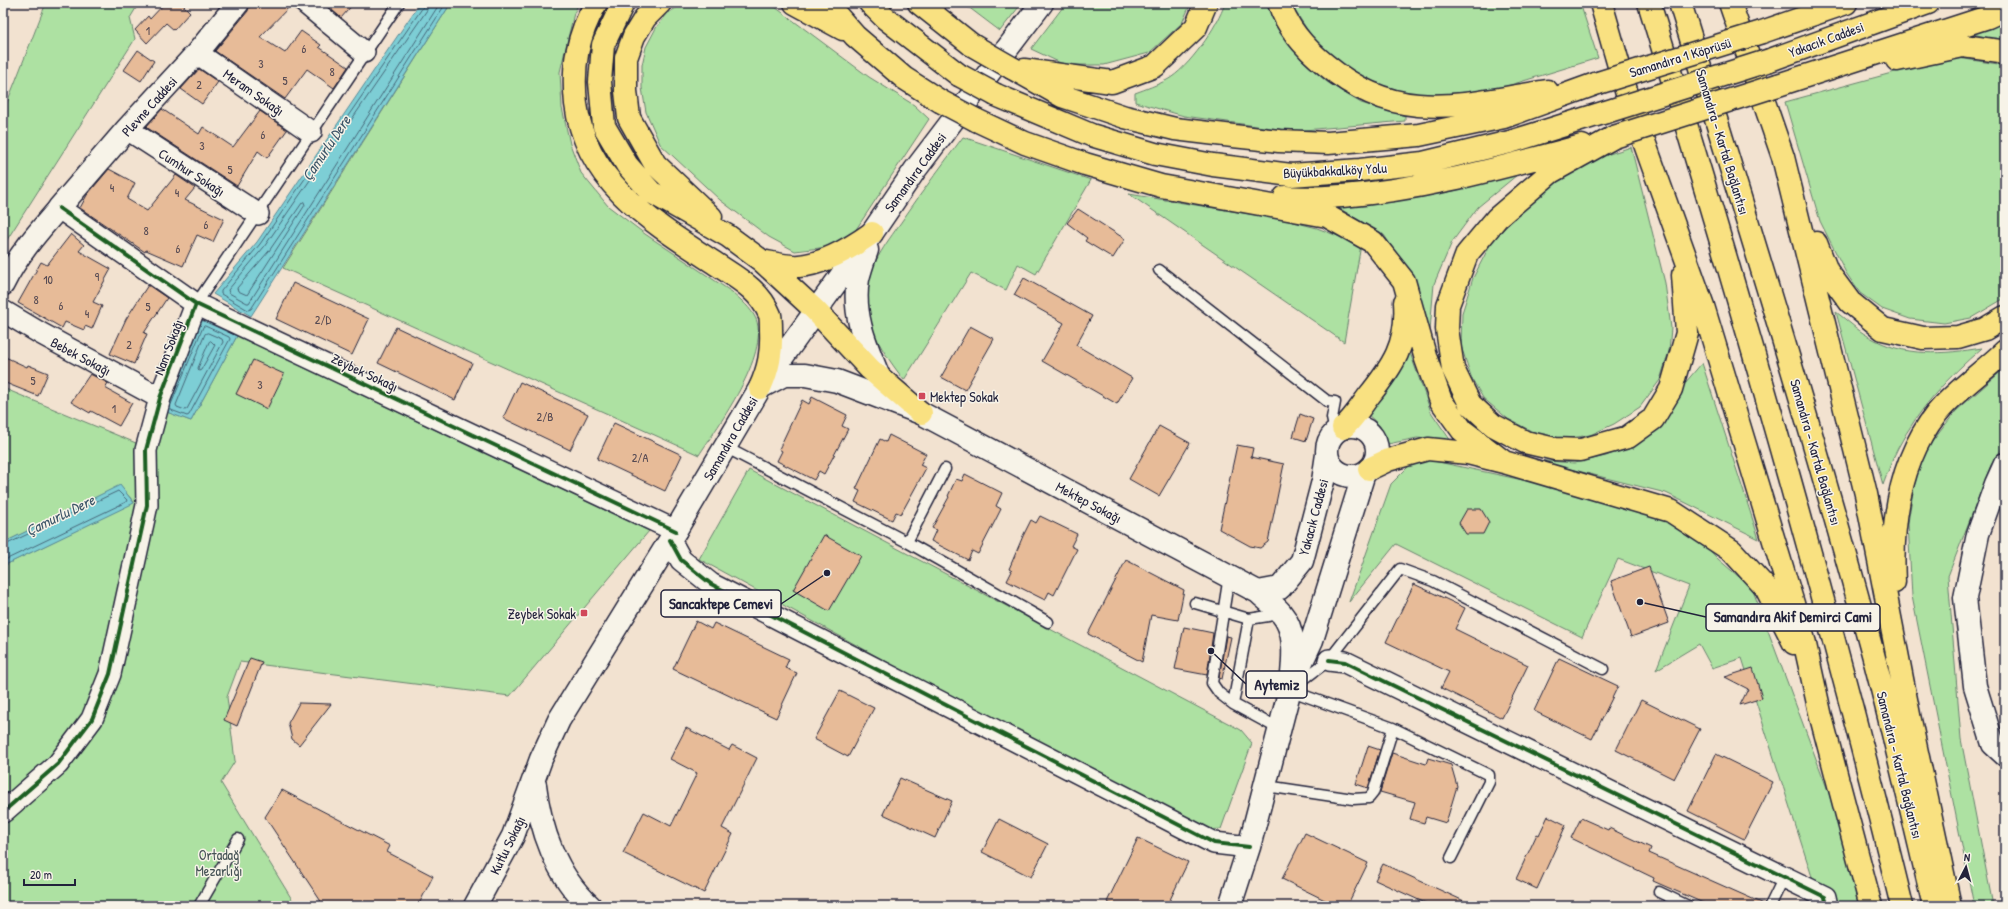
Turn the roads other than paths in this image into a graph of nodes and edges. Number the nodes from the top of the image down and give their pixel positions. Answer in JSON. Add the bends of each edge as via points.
{"nodes":[{"id":1,"x":238,"y":3,"type":"edge"},
{"id":2,"x":305,"y":3,"type":"edge"},
{"id":3,"x":399,"y":3,"type":"edge"},
{"id":4,"x":596,"y":3,"type":"edge"},
{"id":5,"x":623,"y":3,"type":"edge"},
{"id":6,"x":660,"y":3,"type":"edge"},
{"id":7,"x":795,"y":3,"type":"edge"},
{"id":8,"x":826,"y":3,"type":"edge"},
{"id":9,"x":870,"y":3,"type":"edge"},
{"id":10,"x":919,"y":3,"type":"edge"},
{"id":11,"x":1042,"y":3,"type":"edge"},
{"id":12,"x":1206,"y":3,"type":"edge"},
{"id":13,"x":1279,"y":3,"type":"edge"},
{"id":14,"x":1601,"y":3,"type":"edge"},
{"id":15,"x":1648,"y":3,"type":"edge"},
{"id":16,"x":1680,"y":3,"type":"edge"},
{"id":17,"x":1730,"y":3,"type":"edge"},
{"id":18,"x":1846,"y":3,"type":"edge"},
{"id":19,"x":1928,"y":3,"type":"edge"},
{"id":20,"x":2005,"y":9,"type":"edge"},
{"id":21,"x":1762,"y":32,"type":"joint"},
{"id":22,"x":855,"y":36,"type":"junction"},
{"id":23,"x":364,"y":52,"type":"junction"},
{"id":24,"x":197,"y":53,"type":"junction"},
{"id":25,"x":2005,"y":54,"type":"edge"},
{"id":26,"x":1770,"y":60,"type":"joint"},
{"id":27,"x":1012,"y":68,"type":"junction"},
{"id":28,"x":1598,"y":83,"type":"junction"},
{"id":29,"x":1778,"y":86,"type":"junction"},
{"id":30,"x":1606,"y":112,"type":"joint"},
{"id":31,"x":127,"y":129,"type":"junction"},
{"id":32,"x":311,"y":132,"type":"junction"},
{"id":33,"x":1614,"y":137,"type":"junction"},
{"id":34,"x":1783,"y":157,"type":"junction"},
{"id":35,"x":1161,"y":186,"type":"junction"},
{"id":36,"x":1662,"y":192,"type":"junction"},
{"id":37,"x":59,"y":208,"type":"junction"},
{"id":38,"x":258,"y":214,"type":"junction"},
{"id":39,"x":872,"y":233,"type":"junction"},
{"id":40,"x":728,"y":236,"type":"junction"},
{"id":41,"x":762,"y":261,"type":"junction"},
{"id":42,"x":1159,"y":270,"type":"dead end"},
{"id":43,"x":1404,"y":281,"type":"junction"},
{"id":44,"x":3,"y":285,"type":"edge"},
{"id":45,"x":196,"y":304,"type":"junction"},
{"id":46,"x":816,"y":310,"type":"junction"},
{"id":47,"x":3,"y":311,"type":"edge"},
{"id":48,"x":2005,"y":317,"type":"edge"},
{"id":49,"x":2005,"y":351,"type":"edge"},
{"id":50,"x":879,"y":377,"type":"junction"},
{"id":51,"x":760,"y":388,"type":"junction"},
{"id":52,"x":160,"y":398,"type":"junction"},
{"id":53,"x":921,"y":413,"type":"junction"},
{"id":54,"x":1339,"y":430,"type":"junction"},
{"id":55,"x":725,"y":447,"type":"junction"},
{"id":56,"x":1327,"y":454,"type":"junction"},
{"id":57,"x":1504,"y":462,"type":"junction"},
{"id":58,"x":2005,"y":464,"type":"edge"},
{"id":59,"x":945,"y":469,"type":"dead end"},
{"id":60,"x":1367,"y":471,"type":"junction"},
{"id":61,"x":673,"y":535,"type":"junction"},
{"id":62,"x":907,"y":542,"type":"junction"},
{"id":63,"x":1230,"y":576,"type":"junction"},
{"id":64,"x":1258,"y":592,"type":"junction"},
{"id":65,"x":1195,"y":603,"type":"dead end"},
{"id":66,"x":1224,"y":611,"type":"junction"},
{"id":67,"x":1281,"y":614,"type":"junction"},
{"id":68,"x":1249,"y":619,"type":"junction"},
{"id":69,"x":1048,"y":622,"type":"dead end"},
{"id":70,"x":1329,"y":660,"type":"junction"},
{"id":71,"x":1603,"y":669,"type":"dead end"},
{"id":72,"x":1290,"y":688,"type":"junction"},
{"id":73,"x":1233,"y":704,"type":"junction"},
{"id":74,"x":1821,"y":717,"type":"junction"},
{"id":75,"x":1910,"y":720,"type":"junction"},
{"id":76,"x":1393,"y":728,"type":"junction"},
{"id":77,"x":1279,"y":729,"type":"junction"},
{"id":78,"x":2005,"y":755,"type":"edge"},
{"id":79,"x":534,"y":782,"type":"junction"},
{"id":80,"x":1266,"y":786,"type":"junction"},
{"id":81,"x":3,"y":812,"type":"edge"},
{"id":82,"x":238,"y":839,"type":"dead end"},
{"id":83,"x":1249,"y":847,"type":"junction"},
{"id":84,"x":1452,"y":858,"type":"dead end"},
{"id":85,"x":1784,"y":877,"type":"junction"},
{"id":86,"x":1659,"y":892,"type":"dead end"},
{"id":87,"x":199,"y":906,"type":"edge"},
{"id":88,"x":475,"y":906,"type":"edge"},
{"id":89,"x":590,"y":906,"type":"edge"},
{"id":90,"x":1230,"y":906,"type":"edge"},
{"id":91,"x":1688,"y":906,"type":"edge"},
{"id":92,"x":1770,"y":906,"type":"edge"},
{"id":93,"x":1827,"y":906,"type":"edge"},
{"id":94,"x":1871,"y":906,"type":"edge"},
{"id":95,"x":1902,"y":906,"type":"edge"},
{"id":96,"x":1934,"y":906,"type":"edge"},
{"id":97,"x":1950,"y":906,"type":"edge"}],
"edges":[{"from":1,"to":24,"type":"main road","name":"Plevne Caddesi"},
{"from":2,"to":23,"type":"street"},
{"from":3,"to":23,"type":"lane"},
{"from":4,"to":51,"type":"highway","via":[[585,21],[576,54],[574,80],[579,125],[607,180],[637,210],[752,288],[770,315],[772,349],[768,369]]},
{"from":5,"to":40,"type":"highway","via":[[603,45],[600,82],[604,126],[626,166],[651,192]]},
{"from":6,"to":40,"type":"highway","via":[[645,18],[634,36],[626,58],[629,118],[655,164]]},
{"from":7,"to":22,"type":"highway"},
{"from":8,"to":22,"type":"highway"},
{"from":9,"to":30,"type":"highway","name":"Büyükbakkalköy Yolu","bridge":true,"via":[[885,18],[959,74],[996,95],[1091,135],[1155,154],[1213,165],[1291,175],[1423,163],[1510,142]]},
{"from":10,"to":27,"type":"highway","name":"Büyükbakkalköy Yolu","bridge":true,"via":[[972,45]]},
{"from":11,"to":39,"type":"main road","name":"Samandıra Caddesi","via":[[916,170]]},
{"from":12,"to":27,"type":"highway","via":[[1196,26],[1155,66],[1112,82]]},
{"from":13,"to":28,"type":"highway","via":[[1283,14],[1307,50],[1337,75],[1367,93],[1407,105],[1449,107]]},
{"from":14,"to":36,"type":"highway","via":[[1627,94]]},
{"from":15,"to":95,"type":"highway","via":[[1810,547]]},
{"from":16,"to":96,"type":"highway","name":"Samandıra - Kartal Bağlantısı","via":[[1821,467],[1873,656]]},
{"from":17,"to":34,"type":"highway"},
{"from":18,"to":21,"type":"highway","name":"Yakacık Caddesi"},
{"from":19,"to":26,"type":"highway","name":"Yakacık Caddesi"},
{"from":20,"to":29,"type":"highway","via":[[1988,17]]},
{"from":21,"to":28,"type":"highway","name":"Samandıra 1 Köprüsü","bridge":true},
{"from":22,"to":35,"type":"highway","bridge":true,"via":[[904,78],[976,120],[1026,143],[1085,164]]},
{"from":23,"to":32,"type":"lane"},
{"from":24,"to":31,"type":"main road","name":"Plevne Caddesi"},
{"from":24,"to":32,"type":"street","name":"Meram Sokağı"},
{"from":25,"to":29,"type":"highway","via":[[2000,51],[1963,46]]},
{"from":26,"to":30,"type":"highway","name":"Samandıra 1 Köprüsü","bridge":true},
{"from":27,"to":28,"type":"highway","name":"Büyükbakkalköy Yolu","via":[[1062,96],[1132,119],[1175,129],[1279,141],[1328,142],[1418,135],[1504,117]]},
{"from":29,"to":33,"type":"highway","bridge":true},
{"from":31,"to":37,"type":"main road","name":"Plevne Caddesi"},
{"from":31,"to":38,"type":"street","name":"Cumhur Sokağı"},
{"from":32,"to":38,"type":"lane"},
{"from":33,"to":35,"type":"highway","via":[[1430,185],[1379,194],[1300,199]]},
{"from":33,"to":36,"type":"highway","via":[[1551,172],[1497,218],[1468,254],[1448,305],[1447,330],[1453,369],[1470,404],[1493,425],[1524,442],[1555,449],[1581,450],[1628,437],[1653,419],[1671,389],[1687,334],[1682,270]]},
{"from":34,"to":48,"type":"highway","via":[[1827,271],[1850,302],[1883,328],[1923,338],[1958,337],[1985,329]]},
{"from":34,"to":75,"type":"highway","via":[[1866,494]]},
{"from":35,"to":43,"type":"highway","via":[[1327,216],[1373,242]]},
{"from":36,"to":74,"type":"highway","via":[[1703,306],[1804,640]]},
{"from":37,"to":44,"type":"street","via":[[23,252]]},
{"from":37,"to":45,"type":"street","name":"Zeybek Sokağı"},
{"from":38,"to":45,"type":"lane"},
{"from":39,"to":41,"type":"highway","via":[[852,248],[833,257],[799,266]]},
{"from":39,"to":46,"type":"main road","name":"Samandıra Caddesi"},
{"from":39,"to":50,"type":"main road","via":[[858,279],[857,308],[861,334]]},
{"from":40,"to":41,"type":"highway"},
{"from":41,"to":46,"type":"highway"},
{"from":42,"to":54,"type":"lane","via":[[1327,401],[1335,402],[1332,418]]},
{"from":43,"to":54,"type":"highway","via":[[1406,315],[1403,340],[1389,370],[1351,420]]},
{"from":43,"to":57,"type":"highway","via":[[1441,401],[1462,430]]},
{"from":45,"to":52,"type":"street","name":"Nam Sokağı"},
{"from":45,"to":61,"type":"street","name":"Zeybek Sokağı"},
{"from":46,"to":50,"type":"highway"},
{"from":46,"to":51,"type":"main road","name":"Samandıra Caddesi"},
{"from":47,"to":52,"type":"street","name":"Bebek Sokağı"},
{"from":49,"to":75,"type":"highway","via":[[1961,389],[1937,414],[1914,451],[1901,486],[1893,560],[1894,591]]},
{"from":50,"to":53,"type":"highway"},
{"from":51,"to":53,"type":"main road","name":"Mektep Sokağı","via":[[784,375],[805,375],[837,381]]},
{"from":51,"to":55,"type":"main road","name":"Samandıra Caddesi"},
{"from":52,"to":81,"type":"street","name":"Nam Sokağı","via":[[146,450],[147,505],[110,674],[92,718],[58,764]]},
{"from":53,"to":63,"type":"main road","name":"Mektep Sokağı"},
{"from":54,"to":56,"type":"main road","name":"Yakacık Caddesi","via":[[1330,438]]},
{"from":54,"to":60,"type":"main road","via":[[1351,426],[1359,427],[1367,430],[1373,437],[1377,453],[1375,461]]},
{"from":55,"to":61,"type":"main road","name":"Samandıra Caddesi"},
{"from":55,"to":62,"type":"lane"},
{"from":56,"to":60,"type":"main road","name":"Yakacık Caddesi","via":[[1332,465],[1341,473],[1352,475]]},
{"from":56,"to":64,"type":"main road","name":"Yakacık Caddesi","via":[[1323,481],[1302,561],[1280,588]]},
{"from":57,"to":60,"type":"highway","via":[[1468,453],[1428,449],[1388,460]]},
{"from":57,"to":74,"type":"highway","via":[[1670,511],[1732,551],[1766,588],[1792,639]]},
{"from":58,"to":78,"type":"main road","via":[[1978,534],[1966,598],[1975,686],[1994,744]]},
{"from":59,"to":62,"type":"lane"},
{"from":60,"to":72,"type":"main road","via":[[1312,640]]},
{"from":61,"to":79,"type":"main road","name":"Samandıra Caddesi","via":[[559,720]]},
{"from":61,"to":83,"type":"street","via":[[681,560],[711,584],[1214,843]]},
{"from":62,"to":69,"type":"lane"},
{"from":63,"to":64,"type":"main road","name":"Mektep Sokağı"},
{"from":63,"to":66,"type":"lane"},
{"from":64,"to":67,"type":"main road"},
{"from":65,"to":66,"type":"lane"},
{"from":66,"to":68,"type":"lane"},
{"from":66,"to":73,"type":"lane","via":[[1212,683],[1218,693]]},
{"from":67,"to":68,"type":"lane"},
{"from":67,"to":72,"type":"main road","via":[[1291,630],[1294,649]]},
{"from":68,"to":73,"type":"lane"},
{"from":70,"to":71,"type":"lane","via":[[1400,570],[1433,581]]},
{"from":70,"to":72,"type":"lane"},
{"from":70,"to":85,"type":"street","via":[[1345,662]]},
{"from":72,"to":76,"type":"lane"},
{"from":72,"to":77,"type":"main road"},
{"from":73,"to":77,"type":"lane"},
{"from":74,"to":94,"type":"highway"},
{"from":75,"to":97,"type":"highway"},
{"from":76,"to":80,"type":"lane","via":[[1373,793],[1369,798],[1354,799]]},
{"from":76,"to":84,"type":"lane","via":[[1489,775],[1489,782]]},
{"from":77,"to":80,"type":"main road"},
{"from":79,"to":88,"type":"main road","name":"Kutlu Sokağı","via":[[513,836]]},
{"from":79,"to":89,"type":"main road","name":"Samandıra Caddesi","via":[[538,813],[547,840],[564,876]]},
{"from":80,"to":83,"type":"main road"},
{"from":82,"to":87,"type":"lane"},
{"from":83,"to":90,"type":"main road"},
{"from":85,"to":92,"type":"lane"},
{"from":85,"to":93,"type":"street","via":[[1825,897]]},
{"from":86,"to":91,"type":"lane"}]}
